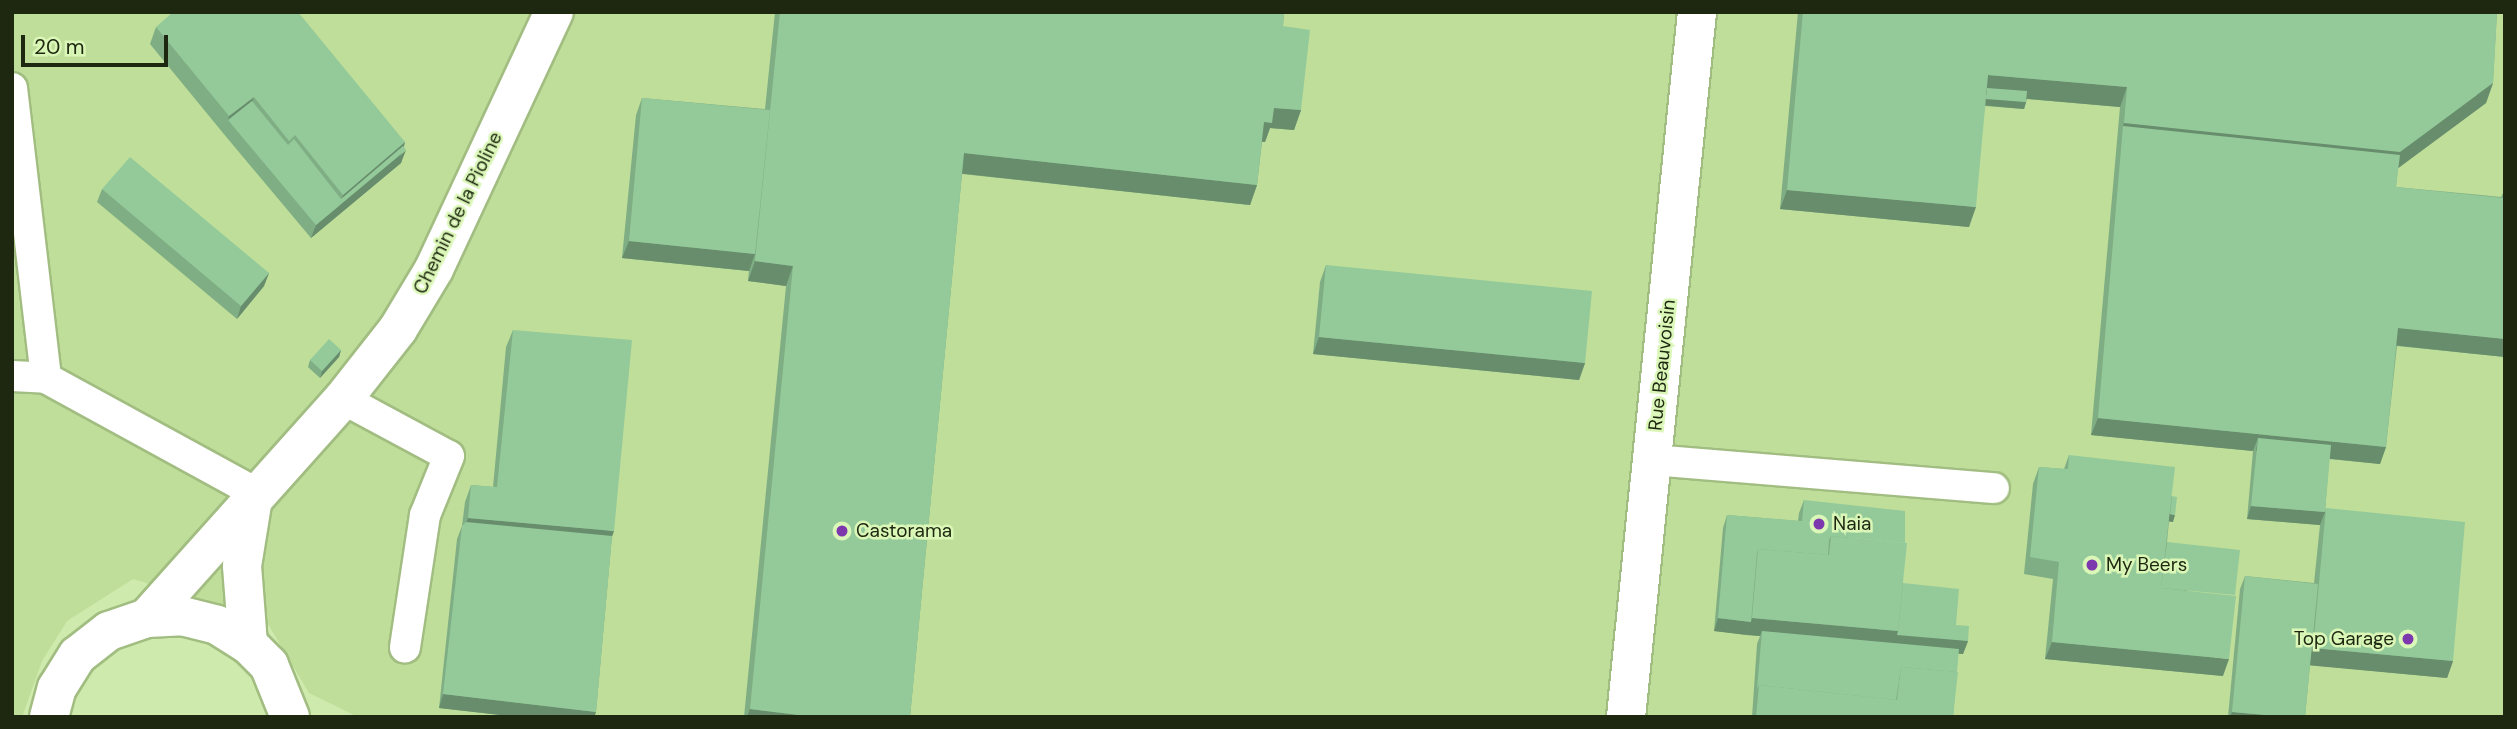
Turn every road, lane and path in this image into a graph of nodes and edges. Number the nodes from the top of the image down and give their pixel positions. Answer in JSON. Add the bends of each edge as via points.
{"nodes":[{"id":1,"x":554,"y":12,"type":"edge"},
{"id":2,"x":1697,"y":12,"type":"edge"},
{"id":3,"x":12,"y":88,"type":"edge"},
{"id":4,"x":12,"y":376,"type":"edge"},
{"id":5,"x":46,"y":378,"type":"junction"},
{"id":6,"x":343,"y":399,"type":"junction"},
{"id":7,"x":1652,"y":460,"type":"junction"},
{"id":8,"x":1994,"y":488,"type":"dead end"},
{"id":9,"x":254,"y":492,"type":"junction"},
{"id":10,"x":146,"y":618,"type":"junction"},
{"id":11,"x":248,"y":644,"type":"junction"},
{"id":12,"x":405,"y":648,"type":"dead end"},
{"id":13,"x":49,"y":717,"type":"edge"},
{"id":14,"x":290,"y":717,"type":"edge"},
{"id":15,"x":1626,"y":717,"type":"edge"}],
"edges":[{"from":1,"to":6,"type":"street","name":"Chemin de la Pioline","via":[[434,269],[398,329]]},
{"from":2,"to":7,"type":"street","name":"Rue Beauvoisin"},
{"from":3,"to":5,"type":"lane"},
{"from":4,"to":5,"type":"lane"},
{"from":5,"to":9,"type":"lane"},
{"from":6,"to":9,"type":"street","name":"Chemin de la Pioline"},
{"from":6,"to":12,"type":"lane","via":[[449,456],[425,515]]},
{"from":7,"to":8,"type":"lane"},
{"from":7,"to":15,"type":"street","name":"Rue Beauvoisin"},
{"from":9,"to":10,"type":"street","name":"Chemin de la Pioline"},
{"from":9,"to":11,"type":"street","via":[[242,566]]},
{"from":10,"to":11,"type":"street","via":[[182,616],[217,625]]},
{"from":10,"to":13,"type":"street","via":[[109,631],[78,655],[57,688]]},
{"from":11,"to":14,"type":"street","via":[[269,665]]}]}
